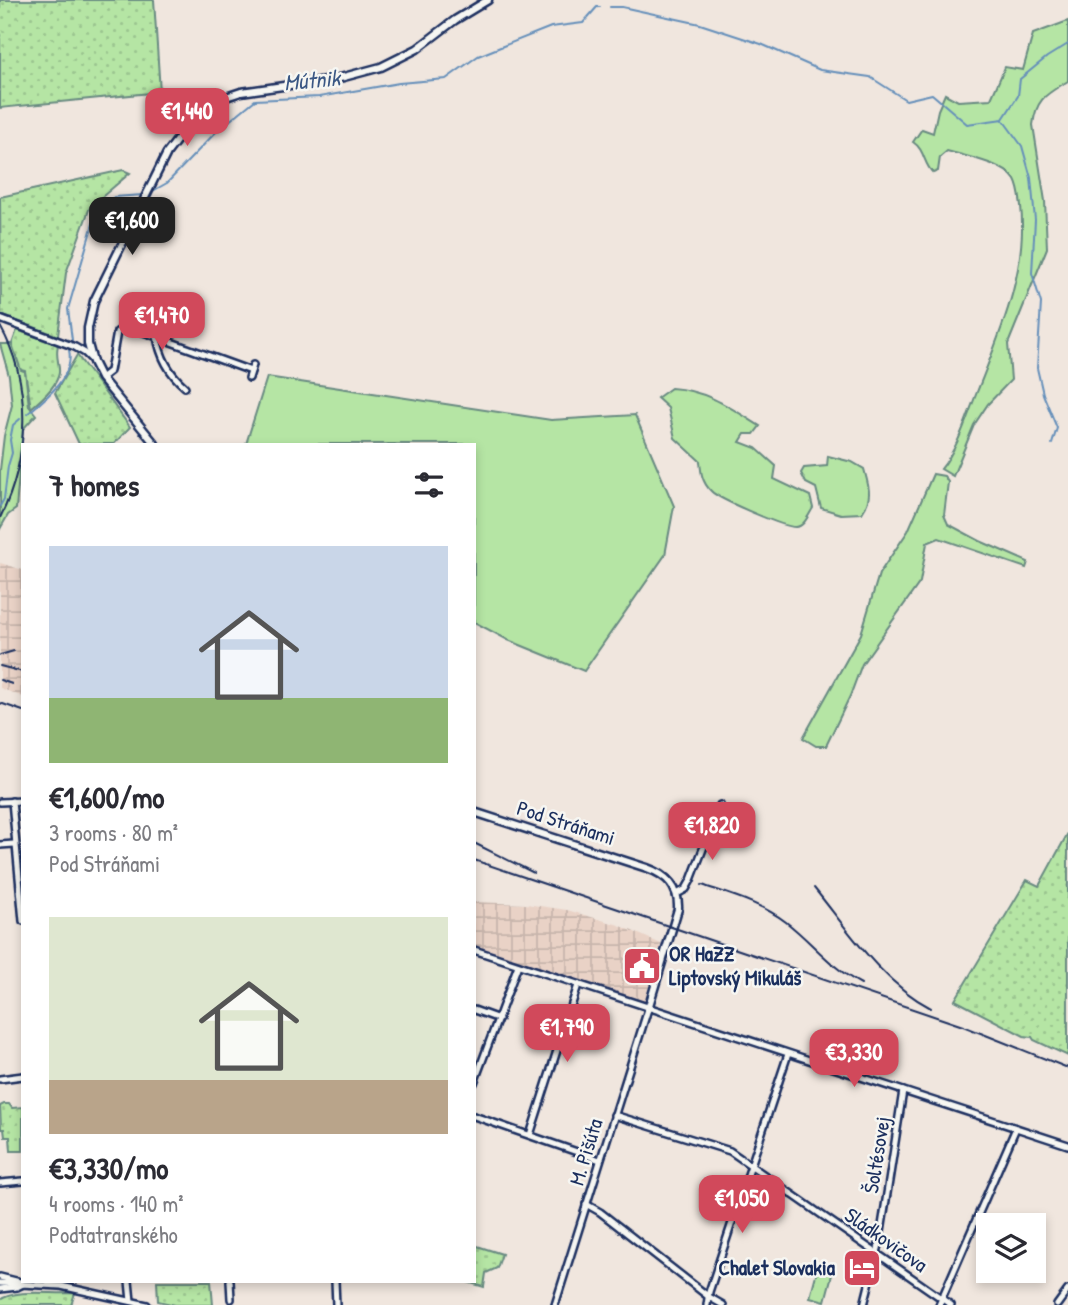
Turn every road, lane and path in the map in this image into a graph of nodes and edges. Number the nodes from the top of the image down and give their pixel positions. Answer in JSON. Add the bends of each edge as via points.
{"nodes":[{"id":1,"x":488,"y":0,"type":"edge"},
{"id":2,"x":0,"y":319,"type":"edge"},
{"id":3,"x":157,"y":336,"type":"junction"},
{"id":4,"x":88,"y":339,"type":"junction"},
{"id":5,"x":75,"y":347,"type":"junction"},
{"id":6,"x":93,"y":362,"type":"junction"},
{"id":7,"x":251,"y":372,"type":"dead end"},
{"id":8,"x":101,"y":378,"type":"junction"},
{"id":9,"x":185,"y":387,"type":"dead end"},
{"id":10,"x":154,"y":443,"type":"edge"},
{"id":11,"x":12,"y":801,"type":"junction"},
{"id":12,"x":21,"y":801,"type":"edge"},
{"id":13,"x":0,"y":802,"type":"edge"},
{"id":14,"x":720,"y":805,"type":"dead end"},
{"id":15,"x":476,"y":813,"type":"edge"},
{"id":16,"x":14,"y":844,"type":"junction"},
{"id":17,"x":0,"y":845,"type":"edge"},
{"id":18,"x":20,"y":869,"type":"edge"},
{"id":19,"x":21,"y":888,"type":"edge"},
{"id":20,"x":677,"y":894,"type":"junction"},
{"id":21,"x":476,"y":951,"type":"edge"},
{"id":22,"x":518,"y":965,"type":"junction"},
{"id":23,"x":578,"y":985,"type":"junction"},
{"id":24,"x":648,"y":1009,"type":"junction"},
{"id":25,"x":476,"y":1011,"type":"edge"},
{"id":26,"x":499,"y":1018,"type":"junction"},
{"id":27,"x":788,"y":1054,"type":"junction"},
{"id":28,"x":21,"y":1076,"type":"edge"},
{"id":29,"x":476,"y":1078,"type":"edge"},
{"id":30,"x":0,"y":1079,"type":"edge"},
{"id":31,"x":903,"y":1091,"type":"junction"},
{"id":32,"x":614,"y":1115,"type":"junction"},
{"id":33,"x":476,"y":1117,"type":"edge"},
{"id":34,"x":1016,"y":1128,"type":"junction"},
{"id":35,"x":530,"y":1135,"type":"junction"},
{"id":36,"x":1068,"y":1146,"type":"edge"},
{"id":37,"x":600,"y":1160,"type":"junction"},
{"id":38,"x":752,"y":1167,"type":"junction"},
{"id":39,"x":21,"y":1181,"type":"edge"},
{"id":40,"x":0,"y":1183,"type":"edge"},
{"id":41,"x":586,"y":1204,"type":"junction"},
{"id":42,"x":878,"y":1253,"type":"junction"},
{"id":43,"x":0,"y":1277,"type":"edge"},
{"id":44,"x":0,"y":1283,"type":"edge"},
{"id":45,"x":21,"y":1283,"type":"edge"},
{"id":46,"x":61,"y":1283,"type":"edge"},
{"id":47,"x":129,"y":1283,"type":"edge"},
{"id":48,"x":230,"y":1283,"type":"edge"},
{"id":49,"x":335,"y":1283,"type":"edge"},
{"id":50,"x":23,"y":1284,"type":"junction"},
{"id":51,"x":1068,"y":1290,"type":"edge"},
{"id":52,"x":0,"y":1292,"type":"edge"},
{"id":53,"x":709,"y":1297,"type":"junction"},
{"id":54,"x":942,"y":1298,"type":"junction"},
{"id":55,"x":231,"y":1300,"type":"dead end"},
{"id":56,"x":131,"y":1301,"type":"junction"},
{"id":57,"x":147,"y":1305,"type":"edge"},
{"id":58,"x":336,"y":1305,"type":"edge"},
{"id":59,"x":555,"y":1305,"type":"edge"},
{"id":60,"x":707,"y":1305,"type":"edge"},
{"id":61,"x":723,"y":1305,"type":"edge"},
{"id":62,"x":864,"y":1305,"type":"edge"},
{"id":63,"x":939,"y":1305,"type":"edge"},
{"id":64,"x":951,"y":1305,"type":"edge"},
{"id":65,"x":1058,"y":1305,"type":"edge"}],
"edges":[{"from":1,"to":4,"type":"street","via":[[411,53],[371,71],[236,93],[200,113],[169,149],[94,301]]},
{"from":2,"to":5,"type":"street"},
{"from":3,"to":7,"type":"street"},
{"from":3,"to":8,"type":"street","via":[[130,327],[119,330],[110,371]]},
{"from":3,"to":9,"type":"street","via":[[169,370]]},
{"from":4,"to":5,"type":"street"},
{"from":4,"to":6,"type":"street"},
{"from":5,"to":6,"type":"street"},
{"from":6,"to":8,"type":"street"},
{"from":8,"to":10,"type":"street"},
{"from":11,"to":12,"type":"street"},
{"from":11,"to":13,"type":"street"},
{"from":11,"to":16,"type":"street"},
{"from":14,"to":20,"type":"street","via":[[688,886]]},
{"from":15,"to":20,"type":"street","name":"Pod Stráňami","via":[[655,871],[667,878]]},
{"from":16,"to":17,"type":"street"},
{"from":16,"to":18,"type":"street"},
{"from":18,"to":19,"type":"street"},
{"from":20,"to":24,"type":"street","via":[[678,909]]},
{"from":21,"to":22,"type":"street"},
{"from":22,"to":23,"type":"street"},
{"from":22,"to":26,"type":"street"},
{"from":23,"to":24,"type":"street"},
{"from":23,"to":35,"type":"street"},
{"from":24,"to":27,"type":"street"},
{"from":24,"to":32,"type":"street","name":"M. Pišúta"},
{"from":25,"to":26,"type":"street"},
{"from":26,"to":29,"type":"street"},
{"from":27,"to":31,"type":"street"},
{"from":27,"to":38,"type":"street"},
{"from":28,"to":30,"type":"street"},
{"from":31,"to":34,"type":"street"},
{"from":31,"to":42,"type":"street","name":"Šoltésovej"},
{"from":32,"to":37,"type":"street","name":"M. Pišúta"},
{"from":32,"to":38,"type":"street","name":"Sládkovičova","via":[[720,1147]]},
{"from":33,"to":35,"type":"street"},
{"from":34,"to":36,"type":"street"},
{"from":34,"to":54,"type":"street"},
{"from":35,"to":37,"type":"street"},
{"from":37,"to":41,"type":"street","name":"M. Pišúta"},
{"from":38,"to":42,"type":"street","name":"Sládkovičova"},
{"from":38,"to":53,"type":"street"},
{"from":39,"to":40,"type":"street"},
{"from":41,"to":53,"type":"street"},
{"from":41,"to":59,"type":"street","name":"M. Pišúta"},
{"from":42,"to":54,"type":"street","name":"Sládkovičova"},
{"from":42,"to":62,"type":"street","name":"Šoltésovej"},
{"from":43,"to":45,"type":"street"},
{"from":44,"to":50,"type":"street"},
{"from":46,"to":50,"type":"street"},
{"from":46,"to":56,"type":"street"},
{"from":47,"to":56,"type":"street"},
{"from":48,"to":55,"type":"street"},
{"from":49,"to":58,"type":"street"},
{"from":50,"to":52,"type":"street"},
{"from":51,"to":65,"type":"street"},
{"from":53,"to":60,"type":"street"},
{"from":53,"to":61,"type":"street"},
{"from":54,"to":63,"type":"street"},
{"from":54,"to":64,"type":"street","name":"Sládkovičova"},
{"from":56,"to":57,"type":"street"}]}
